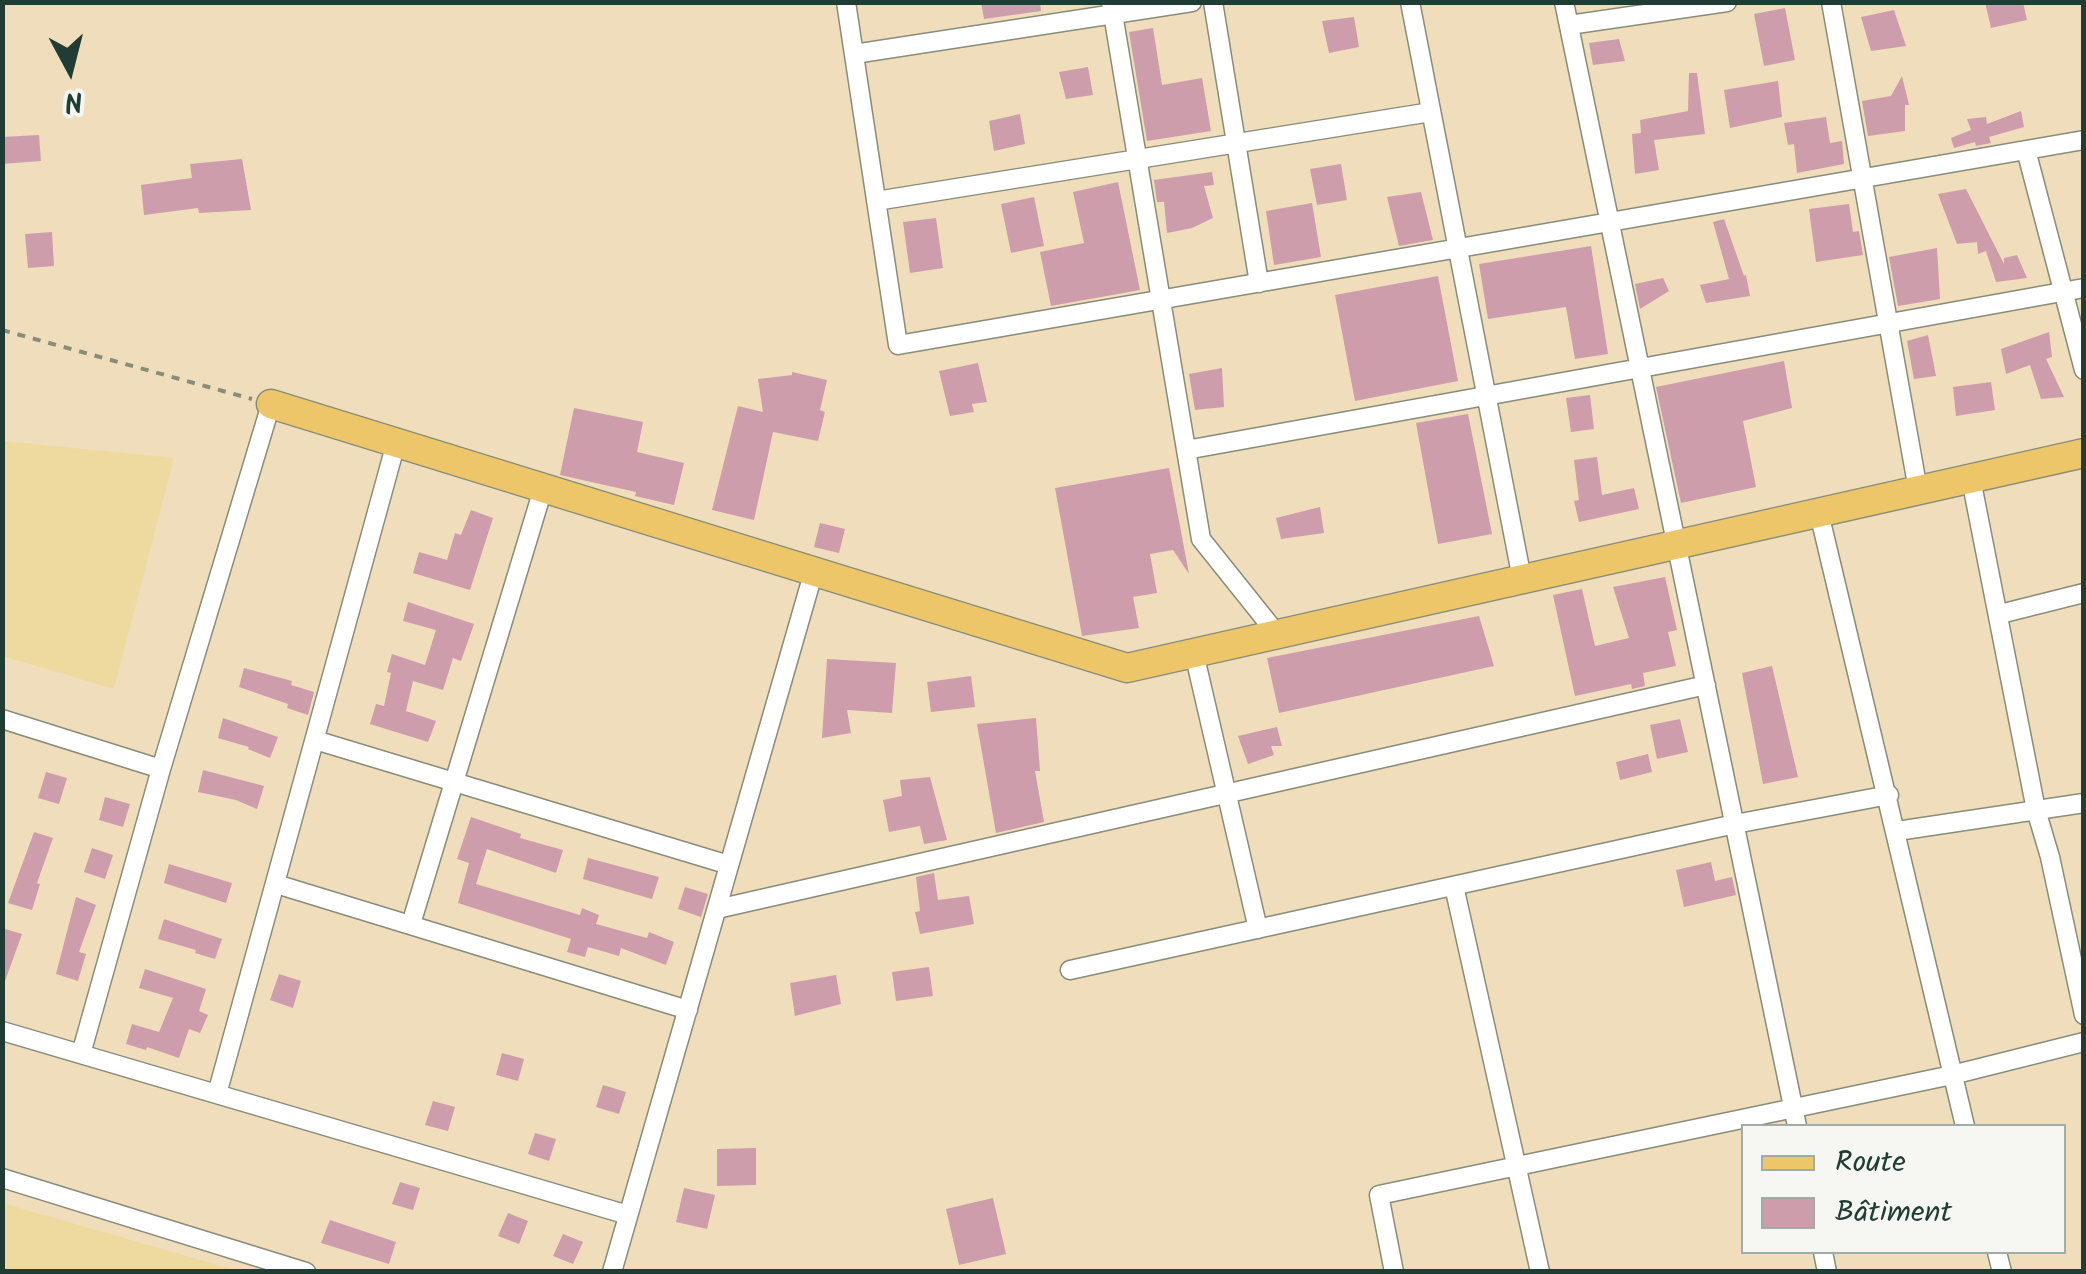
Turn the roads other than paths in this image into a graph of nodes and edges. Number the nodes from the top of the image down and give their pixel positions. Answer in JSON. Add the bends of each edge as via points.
{"nodes":[{"id":1,"x":846,"y":2,"type":"edge"},
{"id":2,"x":1192,"y":2,"type":"edge"},
{"id":3,"x":1212,"y":2,"type":"edge"},
{"id":4,"x":1410,"y":2,"type":"edge"},
{"id":5,"x":1564,"y":2,"type":"edge"},
{"id":6,"x":1727,"y":2,"type":"edge"},
{"id":7,"x":1831,"y":2,"type":"edge"},
{"id":8,"x":1112,"y":8,"type":"edge"},
{"id":9,"x":1568,"y":24,"type":"junction"},
{"id":10,"x":854,"y":54,"type":"junction"},
{"id":11,"x":1431,"y":112,"type":"junction"},
{"id":12,"x":2084,"y":140,"type":"edge"},
{"id":13,"x":1236,"y":143,"type":"junction"},
{"id":14,"x":2026,"y":150,"type":"junction"},
{"id":15,"x":1137,"y":159,"type":"junction"},
{"id":16,"x":1862,"y":179,"type":"junction"},
{"id":17,"x":876,"y":201,"type":"junction"},
{"id":18,"x":1610,"y":222,"type":"junction"},
{"id":19,"x":1458,"y":249,"type":"junction"},
{"id":20,"x":1259,"y":283,"type":"junction"},
{"id":21,"x":2084,"y":288,"type":"edge"},
{"id":22,"x":2062,"y":292,"type":"junction"},
{"id":23,"x":1160,"y":300,"type":"junction"},
{"id":24,"x":1888,"y":323,"type":"junction"},
{"id":25,"x":1640,"y":368,"type":"junction"},
{"id":26,"x":2084,"y":370,"type":"edge"},
{"id":27,"x":1486,"y":396,"type":"junction"},
{"id":28,"x":271,"y":404,"type":"joint"},
{"id":29,"x":396,"y":443,"type":"junction"},
{"id":30,"x":1186,"y":450,"type":"junction"},
{"id":31,"x":2084,"y":453,"type":"edge"},
{"id":32,"x":1971,"y":478,"type":"junction"},
{"id":33,"x":543,"y":490,"type":"junction"},
{"id":34,"x":1918,"y":490,"type":"junction"},
{"id":35,"x":1819,"y":512,"type":"junction"},
{"id":36,"x":1676,"y":544,"type":"junction"},
{"id":37,"x":813,"y":574,"type":"junction"},
{"id":38,"x":1522,"y":579,"type":"junction"},
{"id":39,"x":2084,"y":593,"type":"edge"},
{"id":40,"x":2000,"y":614,"type":"junction"},
{"id":41,"x":1278,"y":634,"type":"junction"},
{"id":42,"x":1194,"y":653,"type":"junction"},
{"id":43,"x":1706,"y":685,"type":"junction"},
{"id":44,"x":2,"y":719,"type":"edge"},
{"id":45,"x":315,"y":740,"type":"junction"},
{"id":46,"x":161,"y":769,"type":"junction"},
{"id":47,"x":454,"y":782,"type":"junction"},
{"id":48,"x":1226,"y":794,"type":"junction"},
{"id":49,"x":1888,"y":795,"type":"junction"},
{"id":50,"x":2084,"y":803,"type":"edge"},
{"id":51,"x":2036,"y":810,"type":"junction"},
{"id":52,"x":1734,"y":824,"type":"junction"},
{"id":53,"x":1897,"y":831,"type":"junction"},
{"id":54,"x":730,"y":865,"type":"junction"},
{"id":55,"x":276,"y":884,"type":"junction"},
{"id":56,"x":1454,"y":886,"type":"junction"},
{"id":57,"x":717,"y":909,"type":"junction"},
{"id":58,"x":411,"y":924,"type":"junction"},
{"id":59,"x":1258,"y":928,"type":"junction"},
{"id":60,"x":1070,"y":970,"type":"dead end"},
{"id":61,"x":688,"y":1010,"type":"junction"},
{"id":62,"x":2084,"y":1015,"type":"edge"},
{"id":63,"x":2,"y":1031,"type":"edge"},
{"id":64,"x":2084,"y":1042,"type":"edge"},
{"id":65,"x":81,"y":1054,"type":"junction"},
{"id":66,"x":1952,"y":1075,"type":"junction"},
{"id":67,"x":217,"y":1094,"type":"junction"},
{"id":68,"x":1795,"y":1117,"type":"edge"},
{"id":69,"x":1756,"y":1124,"type":"edge"},
{"id":70,"x":1964,"y":1124,"type":"edge"},
{"id":71,"x":1741,"y":1127,"type":"edge"},
{"id":72,"x":1517,"y":1167,"type":"junction"},
{"id":73,"x":2,"y":1178,"type":"edge"},
{"id":74,"x":628,"y":1215,"type":"junction"},
{"id":75,"x":306,"y":1272,"type":"edge"},
{"id":76,"x":612,"y":1272,"type":"edge"},
{"id":77,"x":1394,"y":1272,"type":"edge"},
{"id":78,"x":1540,"y":1272,"type":"edge"}],
"edges":[{"from":1,"to":10,"type":"street"},
{"from":2,"to":8,"type":"street"},
{"from":3,"to":13,"type":"street"},
{"from":4,"to":11,"type":"street"},
{"from":5,"to":9,"type":"street"},
{"from":6,"to":9,"type":"street"},
{"from":7,"to":16,"type":"street"},
{"from":8,"to":10,"type":"street"},
{"from":8,"to":15,"type":"street"},
{"from":9,"to":18,"type":"street"},
{"from":10,"to":17,"type":"street"},
{"from":11,"to":13,"type":"street"},
{"from":11,"to":19,"type":"street"},
{"from":12,"to":14,"type":"street"},
{"from":13,"to":15,"type":"street"},
{"from":13,"to":20,"type":"street"},
{"from":14,"to":16,"type":"street"},
{"from":14,"to":22,"type":"street"},
{"from":15,"to":17,"type":"street"},
{"from":15,"to":23,"type":"street"},
{"from":16,"to":18,"type":"street"},
{"from":16,"to":24,"type":"street"},
{"from":17,"to":23,"type":"street","via":[[898,345]]},
{"from":18,"to":19,"type":"street"},
{"from":18,"to":25,"type":"street"},
{"from":19,"to":20,"type":"street"},
{"from":19,"to":27,"type":"street"},
{"from":20,"to":23,"type":"street"},
{"from":21,"to":22,"type":"street"},
{"from":22,"to":24,"type":"street"},
{"from":22,"to":26,"type":"street"},
{"from":23,"to":30,"type":"street"},
{"from":24,"to":25,"type":"street"},
{"from":24,"to":34,"type":"street"},
{"from":25,"to":27,"type":"street"},
{"from":25,"to":36,"type":"street"},
{"from":27,"to":30,"type":"street"},
{"from":27,"to":38,"type":"street"},
{"from":28,"to":29,"type":"main road"},
{"from":28,"to":46,"type":"street"},
{"from":29,"to":33,"type":"main road"},
{"from":29,"to":45,"type":"street"},
{"from":30,"to":41,"type":"street","via":[[1201,539]]},
{"from":31,"to":32,"type":"main road"},
{"from":32,"to":34,"type":"main road"},
{"from":32,"to":40,"type":"street"},
{"from":33,"to":37,"type":"main road"},
{"from":33,"to":47,"type":"street"},
{"from":34,"to":35,"type":"main road"},
{"from":35,"to":36,"type":"main road"},
{"from":35,"to":49,"type":"street"},
{"from":36,"to":38,"type":"main road"},
{"from":36,"to":43,"type":"street"},
{"from":37,"to":42,"type":"main road","via":[[1127,668]]},
{"from":37,"to":54,"type":"street"},
{"from":38,"to":41,"type":"main road"},
{"from":39,"to":40,"type":"street"},
{"from":40,"to":51,"type":"street"},
{"from":41,"to":42,"type":"main road"},
{"from":42,"to":48,"type":"street"},
{"from":43,"to":48,"type":"street"},
{"from":43,"to":52,"type":"street"},
{"from":44,"to":46,"type":"street"},
{"from":45,"to":47,"type":"street"},
{"from":45,"to":55,"type":"street"},
{"from":46,"to":65,"type":"street"},
{"from":47,"to":54,"type":"street"},
{"from":47,"to":58,"type":"street"},
{"from":48,"to":57,"type":"street"},
{"from":48,"to":59,"type":"street"},
{"from":49,"to":52,"type":"street"},
{"from":49,"to":53,"type":"street"},
{"from":50,"to":51,"type":"street"},
{"from":51,"to":53,"type":"street"},
{"from":51,"to":62,"type":"street"},
{"from":52,"to":56,"type":"street"},
{"from":52,"to":68,"type":"street"},
{"from":53,"to":66,"type":"street"},
{"from":54,"to":57,"type":"street"},
{"from":55,"to":58,"type":"street"},
{"from":55,"to":67,"type":"street"},
{"from":56,"to":59,"type":"street"},
{"from":56,"to":72,"type":"street"},
{"from":57,"to":61,"type":"street"},
{"from":58,"to":61,"type":"street"},
{"from":59,"to":60,"type":"street"},
{"from":61,"to":74,"type":"street"},
{"from":63,"to":65,"type":"street"},
{"from":64,"to":66,"type":"street"},
{"from":65,"to":67,"type":"street"},
{"from":66,"to":68,"type":"street"},
{"from":66,"to":70,"type":"street"},
{"from":67,"to":74,"type":"street"},
{"from":68,"to":69,"type":"street"},
{"from":71,"to":72,"type":"street"},
{"from":72,"to":77,"type":"street","via":[[1379,1195]]},
{"from":72,"to":78,"type":"street"},
{"from":73,"to":75,"type":"street"},
{"from":74,"to":76,"type":"street"}]}
